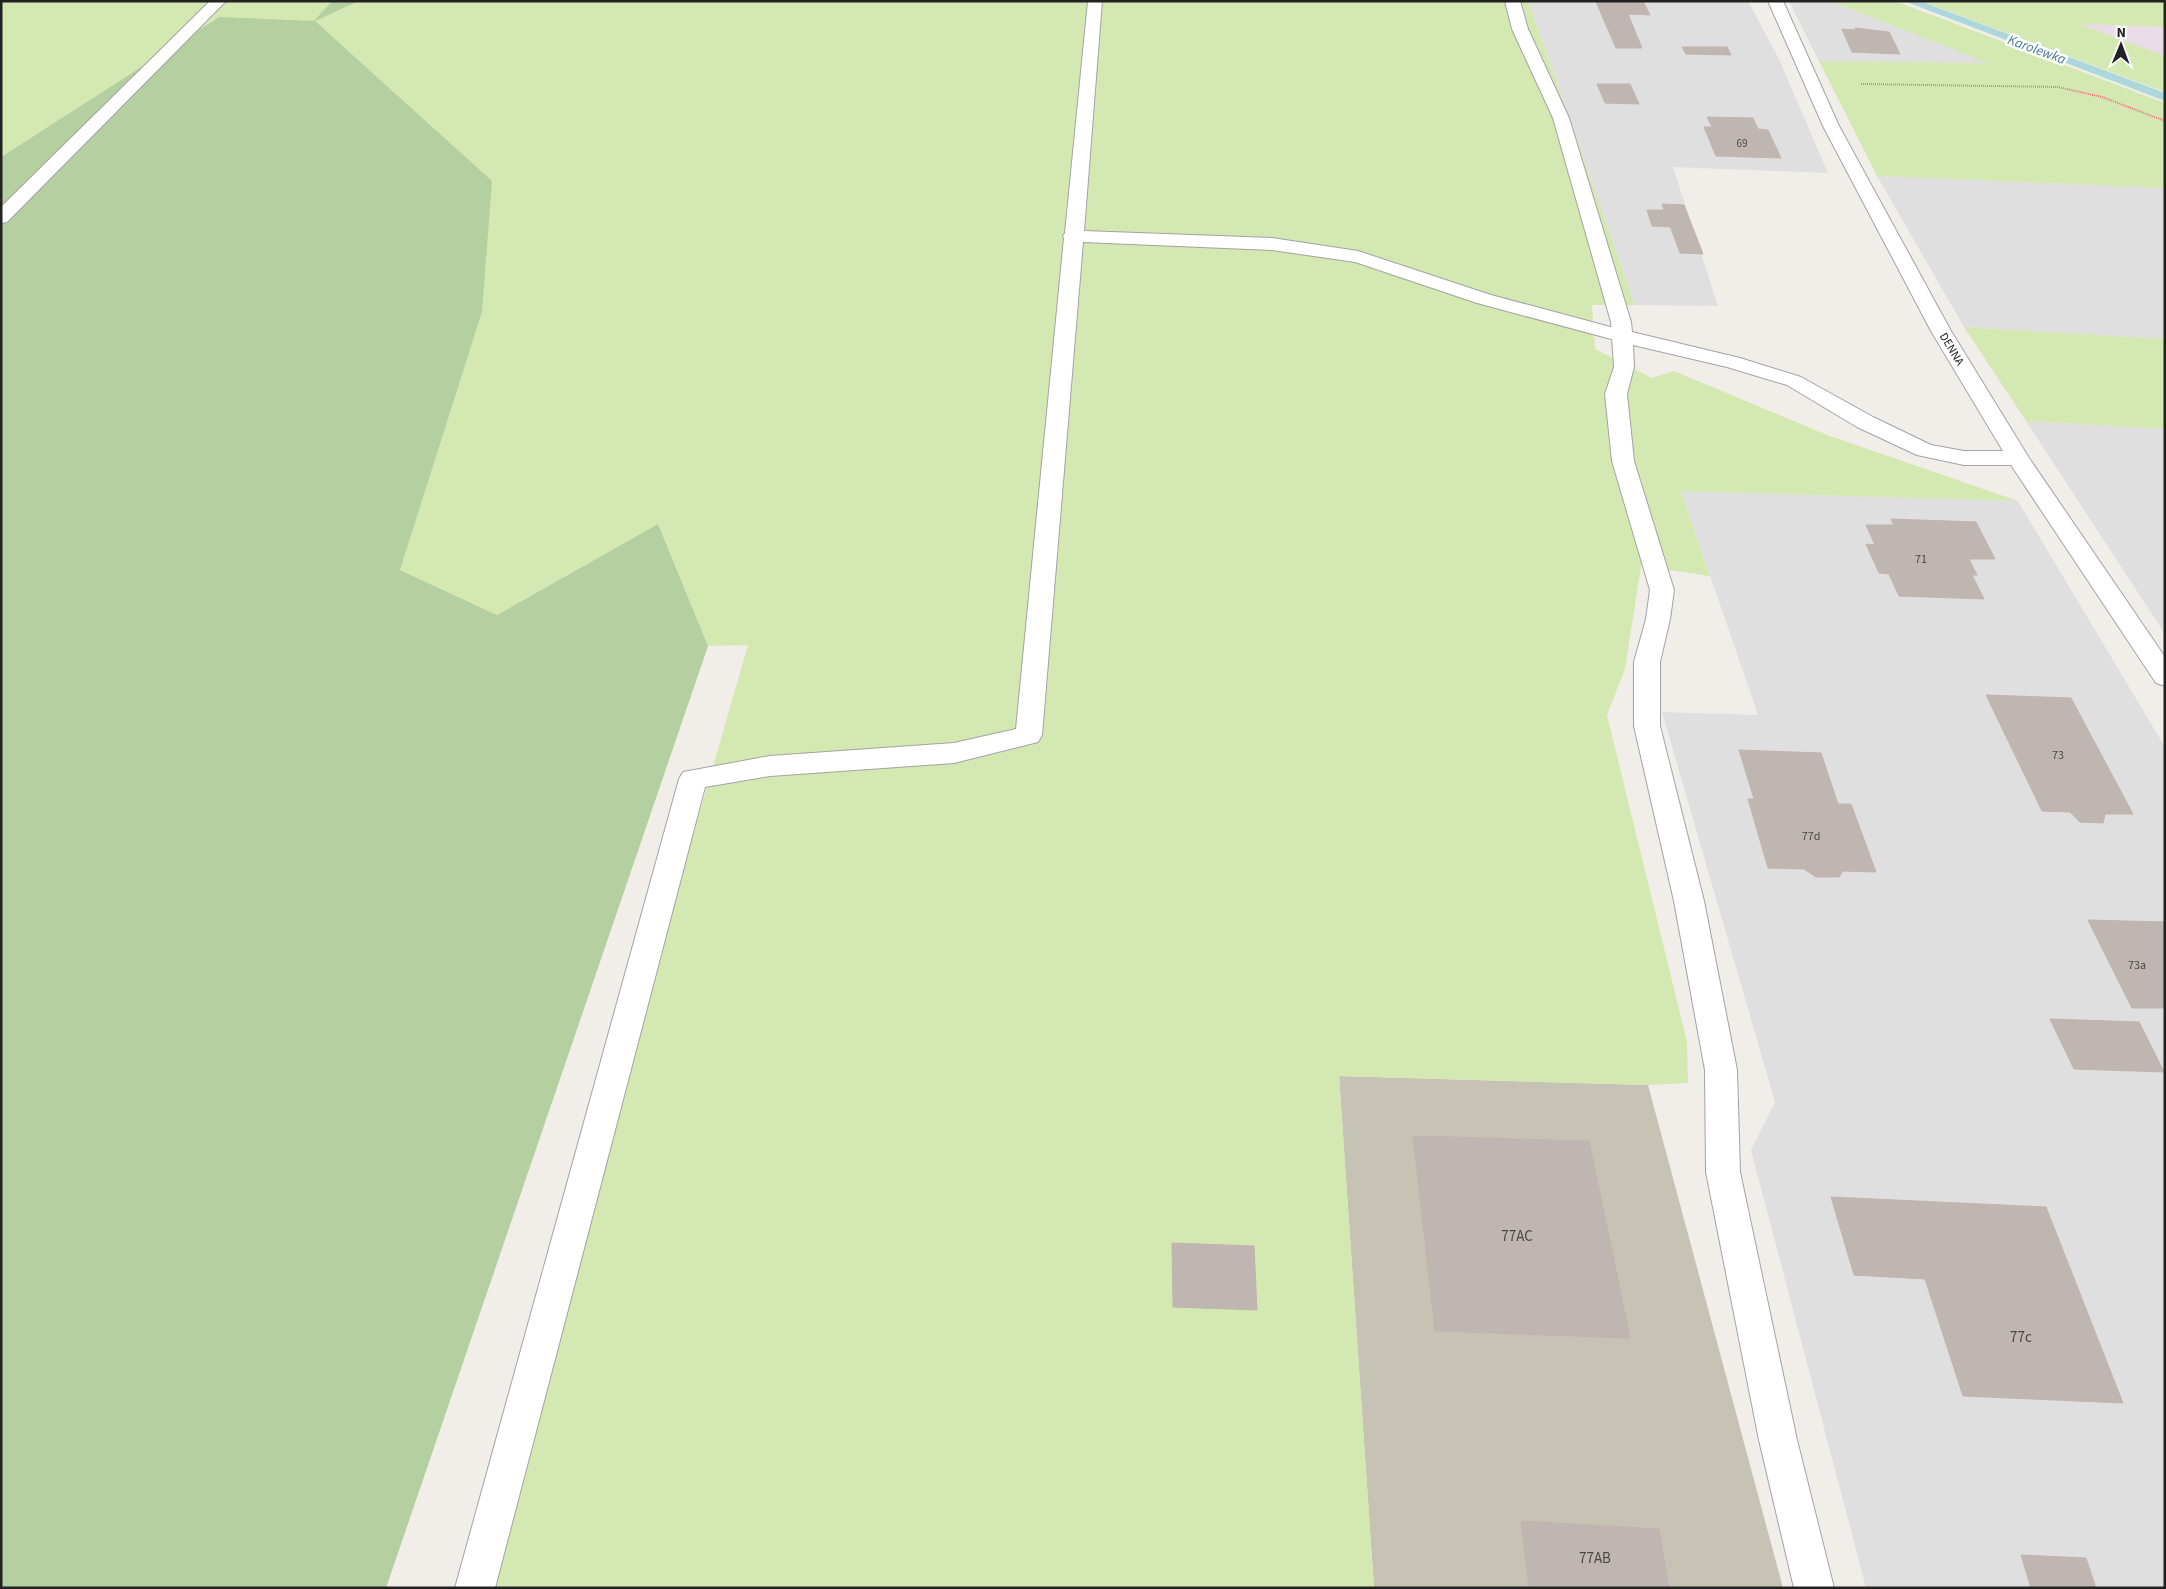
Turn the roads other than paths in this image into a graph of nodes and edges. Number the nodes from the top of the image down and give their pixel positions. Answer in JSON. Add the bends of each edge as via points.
{"nodes":[{"id":1,"x":219,"y":1,"type":"edge"},
{"id":2,"x":1094,"y":1,"type":"edge"},
{"id":3,"x":1512,"y":1,"type":"edge"},
{"id":4,"x":1774,"y":1,"type":"edge"},
{"id":5,"x":1,"y":218,"type":"edge"},
{"id":6,"x":1072,"y":236,"type":"junction"},
{"id":7,"x":1622,"y":336,"type":"junction"},
{"id":8,"x":2018,"y":458,"type":"junction"},
{"id":9,"x":2165,"y":677,"type":"edge"},
{"id":10,"x":475,"y":1588,"type":"edge"},
{"id":11,"x":1814,"y":1588,"type":"edge"}],
"edges":[{"from":1,"to":5,"type":"street"},
{"from":2,"to":6,"type":"street"},
{"from":3,"to":7,"type":"street","via":[[1520,29],[1560,118],[1621,322]]},
{"from":4,"to":8,"type":"street","name":"DENNA","via":[[1885,230],[1941,331]]},
{"from":6,"to":7,"type":"street","via":[[1272,244],[1358,257],[1484,299]]},
{"from":6,"to":10,"type":"street","via":[[1029,735],[954,753],[770,766],[693,779]]},
{"from":7,"to":8,"type":"street","via":[[1733,362],[1794,381],[1865,422],[1925,450],[1964,458]]},
{"from":7,"to":11,"type":"street","via":[[1624,367],[1616,394],[1623,461],[1662,590],[1646,662],[1648,726],[1689,901],[1721,1070],[1725,1181],[1778,1440]]},
{"from":8,"to":9,"type":"street","name":"DENNA"}]}
